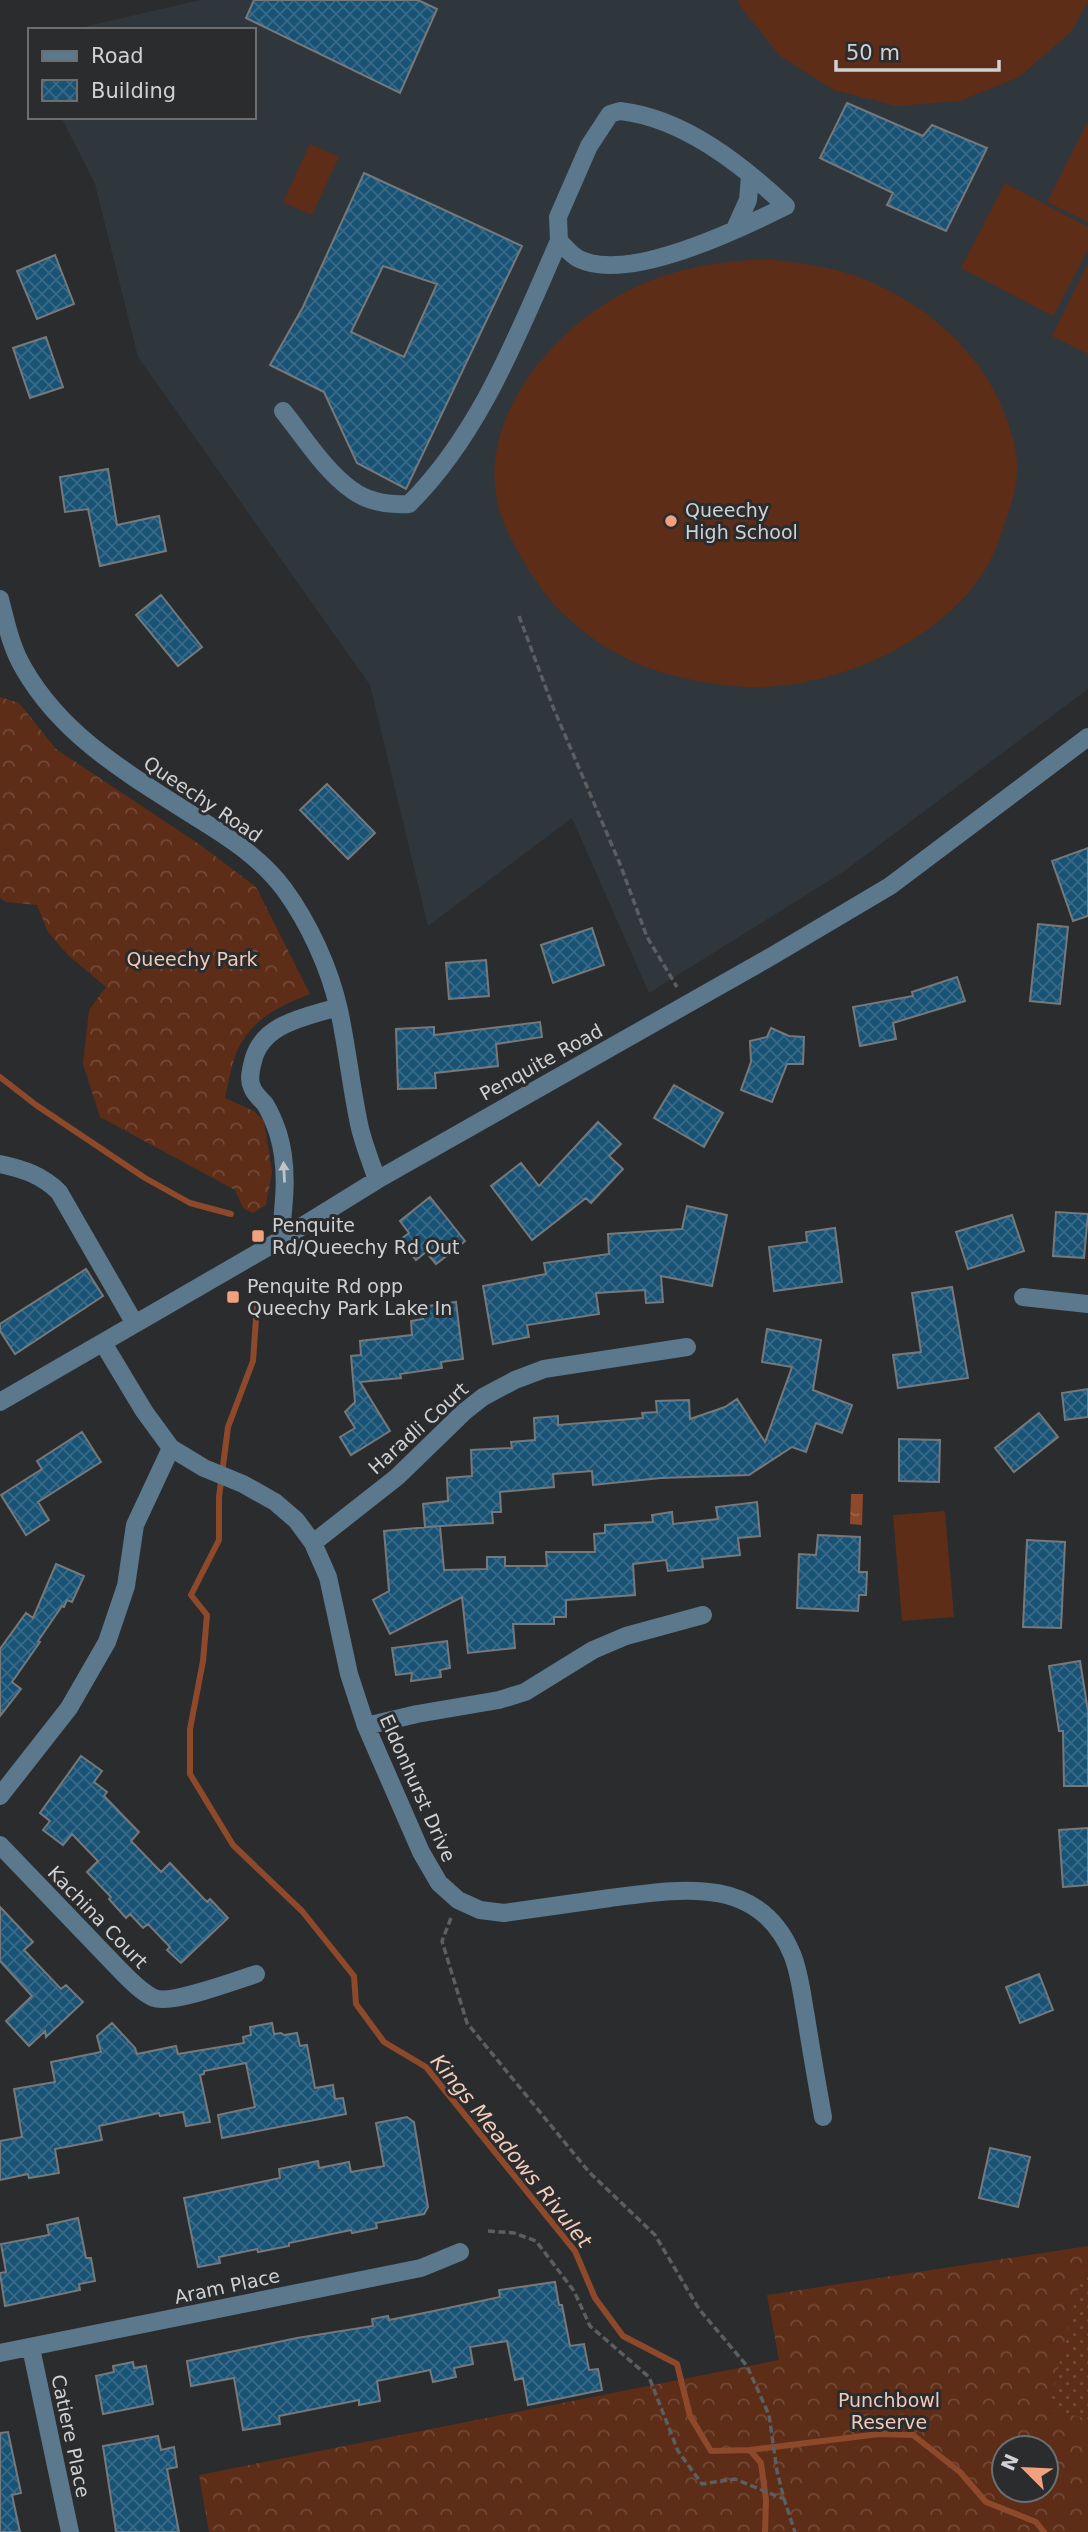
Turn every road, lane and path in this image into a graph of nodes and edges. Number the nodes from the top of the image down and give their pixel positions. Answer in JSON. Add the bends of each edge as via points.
{"nodes":[{"id":1,"x":750,"y":176,"type":"junction"},
{"id":2,"x":735,"y":229,"type":"junction"},
{"id":3,"x":559,"y":241,"type":"junction"},
{"id":4,"x":283,"y":411,"type":"dead end"},
{"id":5,"x":0,"y":599,"type":"edge"},
{"id":6,"x":519,"y":616,"type":"dead end"},
{"id":7,"x":1088,"y":737,"type":"edge"},
{"id":8,"x":687,"y":1004,"type":"junction"},
{"id":9,"x":338,"y":1007,"type":"junction"},
{"id":10,"x":0,"y":1164,"type":"edge"},
{"id":11,"x":377,"y":1180,"type":"junction"},
{"id":12,"x":280,"y":1240,"type":"junction"},
{"id":13,"x":1023,"y":1297,"type":"dead end"},
{"id":14,"x":1088,"y":1304,"type":"edge"},
{"id":15,"x":135,"y":1324,"type":"junction"},
{"id":16,"x":103,"y":1343,"type":"junction"},
{"id":17,"x":687,"y":1347,"type":"dead end"},
{"id":18,"x":0,"y":1402,"type":"edge"},
{"id":19,"x":171,"y":1448,"type":"junction"},
{"id":20,"x":313,"y":1543,"type":"junction"},
{"id":21,"x":703,"y":1615,"type":"dead end"},
{"id":22,"x":366,"y":1726,"type":"junction"},
{"id":23,"x":0,"y":1796,"type":"edge"},
{"id":24,"x":0,"y":1845,"type":"edge"},
{"id":25,"x":458,"y":1900,"type":"junction"},
{"id":26,"x":256,"y":1974,"type":"dead end"},
{"id":27,"x":823,"y":2117,"type":"dead end"},
{"id":28,"x":488,"y":2231,"type":"dead end"},
{"id":29,"x":460,"y":2252,"type":"dead end"},
{"id":30,"x":31,"y":2348,"type":"junction"},
{"id":31,"x":0,"y":2353,"type":"edge"},
{"id":32,"x":784,"y":2499,"type":"junction"},
{"id":33,"x":70,"y":2532,"type":"edge"},
{"id":34,"x":795,"y":2532,"type":"edge"}],
"edges":[{"from":1,"to":2,"type":"street","via":[[748,200]]},
{"from":1,"to":2,"type":"street","via":[[786,206]]},
{"from":1,"to":3,"type":"street","via":[[715,148],[671,126],[641,113],[610,114],[589,146],[558,217]]},
{"from":2,"to":3,"type":"street","via":[[661,258],[608,264],[576,258]]},
{"from":3,"to":4,"type":"street","via":[[480,409],[429,485],[410,504],[391,505],[352,491]]},
{"from":5,"to":9,"type":"street","name":"Queechy Road","via":[[22,667],[69,728],[117,766],[234,842],[283,888],[301,914]]},
{"from":6,"to":8,"type":"path","via":[[647,937]]},
{"from":7,"to":8,"type":"street","name":"Penquite Road","via":[[890,886]]},
{"from":8,"to":11,"type":"street","name":"Penquite Road"},
{"from":9,"to":11,"type":"street","name":"Queechy Road","via":[[360,1127]]},
{"from":12,"to":9,"type":"street","one_way":true,"via":[[283,1154],[278,1132],[249,1076],[256,1050],[272,1032]]},
{"from":10,"to":15,"type":"street","via":[[34,1173],[59,1192]]},
{"from":11,"to":12,"type":"street","name":"Penquite Road"},
{"from":12,"to":15,"type":"street","name":"Penquite Road"},
{"from":13,"to":14,"type":"street"},
{"from":15,"to":16,"type":"street","name":"Penquite Road"},
{"from":16,"to":18,"type":"street","name":"Penquite Road"},
{"from":16,"to":19,"type":"street","name":"Eldonhurst Drive"},
{"from":17,"to":20,"type":"street","name":"Haradli Court","via":[[544,1369],[515,1380],[464,1412],[397,1477]]},
{"from":19,"to":20,"type":"street","name":"Eldonhurst Drive","via":[[275,1502]]},
{"from":19,"to":23,"type":"street","via":[[135,1525],[126,1586],[107,1642],[69,1709]]},
{"from":20,"to":22,"type":"street","name":"Eldonhurst Drive","via":[[328,1577],[349,1674]]},
{"from":21,"to":22,"type":"street","via":[[593,1650],[525,1692]]},
{"from":22,"to":25,"type":"street","name":"Eldonhurst Drive","via":[[421,1852],[439,1884]]},
{"from":24,"to":26,"type":"street","name":"Kachina Court","via":[[139,1989],[157,2000]]},
{"from":25,"to":27,"type":"street","name":"Eldonhurst Drive","via":[[480,1910],[504,1913],[669,1890],[725,1893],[747,1903],[767,1917],[792,1954]]},
{"from":25,"to":32,"type":"path","via":[[442,1941],[467,2023],[589,2172],[655,2235],[699,2309],[747,2366],[769,2414]]},
{"from":28,"to":32,"type":"path","via":[[536,2241],[574,2291],[590,2326],[649,2376],[678,2451],[702,2484],[735,2479]]},
{"from":29,"to":30,"type":"street","name":"Aram Place","via":[[421,2268]]},
{"from":30,"to":31,"type":"street","name":"Aram Place"},
{"from":30,"to":33,"type":"street","name":"Catiere Place"},
{"from":32,"to":34,"type":"path"}]}
